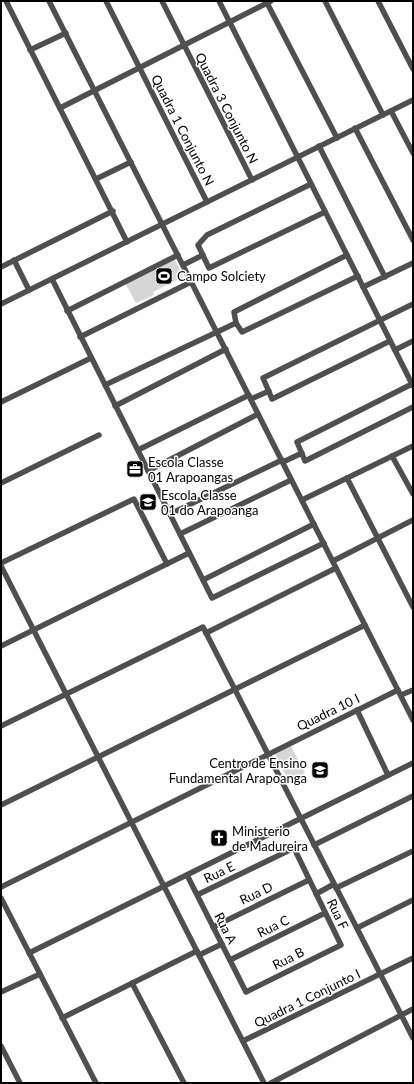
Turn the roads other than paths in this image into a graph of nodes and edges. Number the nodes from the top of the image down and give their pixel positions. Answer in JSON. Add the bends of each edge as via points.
{"nodes":[{"id":1,"x":6,"y":1,"type":"edge"},
{"id":2,"x":49,"y":1,"type":"edge"},
{"id":3,"x":106,"y":1,"type":"edge"},
{"id":4,"x":162,"y":1,"type":"edge"},
{"id":5,"x":219,"y":1,"type":"edge"},
{"id":6,"x":325,"y":1,"type":"edge"},
{"id":7,"x":378,"y":1,"type":"edge"},
{"id":8,"x":268,"y":2,"type":"edge"},
{"id":9,"x":229,"y":22,"type":"junction"},
{"id":10,"x":66,"y":33,"type":"junction"},
{"id":11,"x":184,"y":45,"type":"junction"},
{"id":12,"x":30,"y":50,"type":"junction"},
{"id":13,"x":140,"y":68,"type":"junction"},
{"id":14,"x":413,"y":69,"type":"edge"},
{"id":15,"x":95,"y":90,"type":"junction"},
{"id":16,"x":413,"y":100,"type":"edge"},
{"id":17,"x":60,"y":108,"type":"junction"},
{"id":18,"x":391,"y":111,"type":"junction"},
{"id":19,"x":383,"y":115,"type":"junction"},
{"id":20,"x":355,"y":128,"type":"junction"},
{"id":21,"x":336,"y":138,"type":"junction"},
{"id":22,"x":320,"y":146,"type":"junction"},
{"id":23,"x":413,"y":153,"type":"edge"},
{"id":24,"x":298,"y":157,"type":"junction"},
{"id":25,"x":131,"y":162,"type":"junction"},
{"id":26,"x":96,"y":179,"type":"junction"},
{"id":27,"x":252,"y":180,"type":"junction"},
{"id":28,"x":311,"y":184,"type":"junction"},
{"id":29,"x":207,"y":202,"type":"junction"},
{"id":30,"x":112,"y":211,"type":"junction"},
{"id":31,"x":325,"y":212,"type":"junction"},
{"id":32,"x":162,"y":224,"type":"junction"},
{"id":33,"x":413,"y":240,"type":"edge"},
{"id":34,"x":127,"y":242,"type":"junction"},
{"id":35,"x":178,"y":255,"type":"junction"},
{"id":36,"x":203,"y":255,"type":"junction"},
{"id":37,"x":347,"y":255,"type":"junction"},
{"id":38,"x":14,"y":260,"type":"junction"},
{"id":39,"x":413,"y":263,"type":"edge"},
{"id":40,"x":183,"y":265,"type":"junction"},
{"id":41,"x":1,"y":267,"type":"edge"},
{"id":42,"x":358,"y":276,"type":"junction"},
{"id":43,"x":385,"y":277,"type":"junction"},
{"id":44,"x":52,"y":279,"type":"junction"},
{"id":45,"x":191,"y":282,"type":"junction"},
{"id":46,"x":363,"y":288,"type":"junction"},
{"id":47,"x":29,"y":290,"type":"junction"},
{"id":48,"x":1,"y":304,"type":"edge"},
{"id":49,"x":413,"y":304,"type":"edge"},
{"id":50,"x":67,"y":311,"type":"junction"},
{"id":51,"x":380,"y":320,"type":"junction"},
{"id":52,"x":236,"y":323,"type":"junction"},
{"id":53,"x":216,"y":331,"type":"junction"},
{"id":54,"x":80,"y":337,"type":"junction"},
{"id":55,"x":390,"y":341,"type":"junction"},
{"id":56,"x":413,"y":342,"type":"edge"},
{"id":57,"x":226,"y":349,"type":"junction"},
{"id":58,"x":395,"y":350,"type":"junction"},
{"id":59,"x":91,"y":358,"type":"junction"},
{"id":60,"x":410,"y":374,"type":"edge"},
{"id":61,"x":105,"y":385,"type":"junction"},
{"id":62,"x":412,"y":385,"type":"edge"},
{"id":63,"x":269,"y":391,"type":"junction"},
{"id":64,"x":250,"y":397,"type":"junction"},
{"id":65,"x":1,"y":402,"type":"edge"},
{"id":66,"x":116,"y":406,"type":"junction"},
{"id":67,"x":413,"y":407,"type":"edge"},
{"id":68,"x":258,"y":414,"type":"junction"},
{"id":69,"x":98,"y":435,"type":"dead end"},
{"id":70,"x":413,"y":446,"type":"edge"},
{"id":71,"x":138,"y":450,"type":"junction"},
{"id":72,"x":302,"y":452,"type":"junction"},
{"id":73,"x":392,"y":456,"type":"junction"},
{"id":74,"x":282,"y":461,"type":"junction"},
{"id":75,"x":148,"y":471,"type":"junction"},
{"id":76,"x":348,"y":478,"type":"junction"},
{"id":77,"x":292,"y":480,"type":"junction"},
{"id":78,"x":1,"y":483,"type":"edge"},
{"id":79,"x":413,"y":494,"type":"edge"},
{"id":80,"x":302,"y":500,"type":"junction"},
{"id":81,"x":170,"y":514,"type":"junction"},
{"id":82,"x":413,"y":520,"type":"edge"},
{"id":83,"x":314,"y":524,"type":"junction"},
{"id":84,"x":180,"y":534,"type":"junction"},
{"id":85,"x":378,"y":538,"type":"junction"},
{"id":86,"x":324,"y":543,"type":"junction"},
{"id":87,"x":189,"y":553,"type":"junction"},
{"id":88,"x":333,"y":561,"type":"junction"},
{"id":89,"x":167,"y":564,"type":"junction"},
{"id":90,"x":1,"y":565,"type":"edge"},
{"id":91,"x":336,"y":568,"type":"junction"},
{"id":92,"x":203,"y":580,"type":"junction"},
{"id":93,"x":413,"y":607,"type":"edge"},
{"id":94,"x":365,"y":625,"type":"junction"},
{"id":95,"x":33,"y":630,"type":"junction"},
{"id":96,"x":206,"y":633,"type":"junction"},
{"id":97,"x":1,"y":646,"type":"edge"},
{"id":98,"x":235,"y":690,"type":"junction"},
{"id":99,"x":398,"y":690,"type":"junction"},
{"id":100,"x":413,"y":690,"type":"edge"},
{"id":101,"x":66,"y":694,"type":"junction"},
{"id":102,"x":401,"y":696,"type":"junction"},
{"id":103,"x":357,"y":710,"type":"junction"},
{"id":104,"x":413,"y":720,"type":"edge"},
{"id":105,"x":1,"y":726,"type":"edge"},
{"id":106,"x":268,"y":754,"type":"junction"},
{"id":107,"x":98,"y":757,"type":"junction"},
{"id":108,"x":413,"y":763,"type":"edge"},
{"id":109,"x":388,"y":775,"type":"junction"},
{"id":110,"x":413,"y":796,"type":"edge"},
{"id":111,"x":1,"y":805,"type":"edge"},
{"id":112,"x":301,"y":818,"type":"junction"},
{"id":113,"x":131,"y":822,"type":"junction"},
{"id":114,"x":314,"y":845,"type":"junction"},
{"id":115,"x":294,"y":848,"type":"joint"},
{"id":116,"x":413,"y":851,"type":"edge"},
{"id":117,"x":187,"y":875,"type":"junction"},
{"id":118,"x":309,"y":880,"type":"junction"},
{"id":119,"x":164,"y":886,"type":"junction"},
{"id":120,"x":335,"y":886,"type":"junction"},
{"id":121,"x":1,"y":887,"type":"edge"},
{"id":122,"x":316,"y":894,"type":"junction"},
{"id":123,"x":197,"y":895,"type":"junction"},
{"id":124,"x":1,"y":898,"type":"edge"},
{"id":125,"x":413,"y":900,"type":"edge"},
{"id":126,"x":325,"y":913,"type":"junction"},
{"id":127,"x":213,"y":926,"type":"junction"},
{"id":128,"x":356,"y":928,"type":"junction"},
{"id":129,"x":222,"y":944,"type":"junction"},
{"id":130,"x":341,"y":945,"type":"joint"},
{"id":131,"x":29,"y":953,"type":"junction"},
{"id":132,"x":198,"y":953,"type":"junction"},
{"id":133,"x":413,"y":958,"type":"edge"},
{"id":134,"x":230,"y":960,"type":"junction"},
{"id":135,"x":40,"y":974,"type":"junction"},
{"id":136,"x":380,"y":975,"type":"junction"},
{"id":137,"x":132,"y":983,"type":"junction"},
{"id":138,"x":1,"y":992,"type":"edge"},
{"id":139,"x":246,"y":992,"type":"joint"},
{"id":140,"x":413,"y":1009,"type":"edge"},
{"id":141,"x":401,"y":1015,"type":"junction"},
{"id":142,"x":62,"y":1018,"type":"junction"},
{"id":143,"x":413,"y":1038,"type":"edge"},
{"id":144,"x":243,"y":1041,"type":"junction"},
{"id":145,"x":1,"y":1046,"type":"edge"},
{"id":146,"x":20,"y":1083,"type":"edge"},
{"id":147,"x":96,"y":1083,"type":"edge"},
{"id":148,"x":184,"y":1083,"type":"edge"},
{"id":149,"x":264,"y":1083,"type":"edge"},
{"id":150,"x":271,"y":1083,"type":"edge"}],
"edges":[{"from":1,"to":12,"type":"street"},
{"from":2,"to":10,"type":"street"},
{"from":3,"to":13,"type":"street","name":"Quadra 1 Conjunto N"},
{"from":4,"to":11,"type":"street","name":"Quadra 3 Conjunto N"},
{"from":5,"to":9,"type":"street"},
{"from":6,"to":19,"type":"street"},
{"from":7,"to":14,"type":"street"},
{"from":8,"to":9,"type":"street"},
{"from":8,"to":21,"type":"street"},
{"from":9,"to":11,"type":"street"},
{"from":9,"to":24,"type":"street"},
{"from":10,"to":12,"type":"street"},
{"from":10,"to":15,"type":"street"},
{"from":11,"to":13,"type":"street"},
{"from":11,"to":27,"type":"street","name":"Quadra 3 Conjunto N"},
{"from":12,"to":17,"type":"street"},
{"from":13,"to":15,"type":"street"},
{"from":13,"to":29,"type":"street","name":"Quadra 1 Conjunto N"},
{"from":15,"to":17,"type":"street"},
{"from":15,"to":25,"type":"street"},
{"from":16,"to":18,"type":"street"},
{"from":17,"to":26,"type":"street"},
{"from":18,"to":19,"type":"street"},
{"from":18,"to":23,"type":"street"},
{"from":19,"to":20,"type":"street"},
{"from":20,"to":21,"type":"street"},
{"from":20,"to":33,"type":"street"},
{"from":21,"to":22,"type":"street"},
{"from":22,"to":24,"type":"street"},
{"from":22,"to":43,"type":"street"},
{"from":24,"to":27,"type":"street"},
{"from":24,"to":28,"type":"street"},
{"from":25,"to":26,"type":"street"},
{"from":25,"to":32,"type":"street"},
{"from":26,"to":30,"type":"street"},
{"from":27,"to":29,"type":"street"},
{"from":28,"to":31,"type":"street"},
{"from":28,"to":36,"type":"street","via":[[206,235],[198,245]]},
{"from":29,"to":32,"type":"street"},
{"from":30,"to":34,"type":"street"},
{"from":30,"to":38,"type":"street"},
{"from":31,"to":36,"type":"street","via":[[209,268]]},
{"from":31,"to":37,"type":"street"},
{"from":32,"to":34,"type":"street"},
{"from":32,"to":35,"type":"street"},
{"from":34,"to":44,"type":"street"},
{"from":35,"to":40,"type":"street"},
{"from":35,"to":50,"type":"street"},
{"from":36,"to":40,"type":"street"},
{"from":37,"to":42,"type":"street"},
{"from":37,"to":52,"type":"street","via":[[234,312]]},
{"from":38,"to":41,"type":"street"},
{"from":38,"to":47,"type":"street"},
{"from":39,"to":43,"type":"street"},
{"from":40,"to":45,"type":"street"},
{"from":42,"to":46,"type":"street"},
{"from":42,"to":52,"type":"street","via":[[242,332]]},
{"from":43,"to":46,"type":"street"},
{"from":44,"to":47,"type":"street"},
{"from":44,"to":50,"type":"street"},
{"from":45,"to":53,"type":"street"},
{"from":45,"to":54,"type":"street"},
{"from":46,"to":51,"type":"street"},
{"from":47,"to":48,"type":"street"},
{"from":49,"to":51,"type":"street"},
{"from":50,"to":54,"type":"street"},
{"from":51,"to":55,"type":"street"},
{"from":51,"to":63,"type":"street","via":[[263,378]]},
{"from":52,"to":53,"type":"street"},
{"from":53,"to":57,"type":"street"},
{"from":53,"to":61,"type":"street"},
{"from":54,"to":59,"type":"street"},
{"from":55,"to":58,"type":"street"},
{"from":55,"to":63,"type":"street","via":[[272,399]]},
{"from":56,"to":58,"type":"street"},
{"from":57,"to":64,"type":"street"},
{"from":57,"to":66,"type":"street"},
{"from":58,"to":60,"type":"street"},
{"from":59,"to":61,"type":"street"},
{"from":59,"to":65,"type":"street"},
{"from":60,"to":62,"type":"street"},
{"from":61,"to":66,"type":"street"},
{"from":62,"to":72,"type":"street","via":[[297,442]]},
{"from":63,"to":64,"type":"street"},
{"from":64,"to":68,"type":"street"},
{"from":64,"to":71,"type":"street"},
{"from":66,"to":71,"type":"street"},
{"from":67,"to":72,"type":"street","via":[[305,460]]},
{"from":68,"to":74,"type":"street"},
{"from":68,"to":75,"type":"street"},
{"from":69,"to":78,"type":"street"},
{"from":70,"to":73,"type":"street"},
{"from":71,"to":75,"type":"street"},
{"from":72,"to":74,"type":"street"},
{"from":73,"to":76,"type":"street"},
{"from":73,"to":79,"type":"street"},
{"from":74,"to":77,"type":"street"},
{"from":74,"to":81,"type":"street"},
{"from":75,"to":81,"type":"street"},
{"from":76,"to":80,"type":"street"},
{"from":76,"to":85,"type":"street"},
{"from":77,"to":80,"type":"street"},
{"from":77,"to":84,"type":"street"},
{"from":80,"to":83,"type":"street"},
{"from":81,"to":84,"type":"street"},
{"from":82,"to":85,"type":"street"},
{"from":83,"to":86,"type":"street"},
{"from":83,"to":92,"type":"street"},
{"from":84,"to":87,"type":"street"},
{"from":85,"to":88,"type":"street"},
{"from":85,"to":93,"type":"street"},
{"from":86,"to":88,"type":"street"},
{"from":86,"to":92,"type":"street","via":[[212,598]]},
{"from":87,"to":89,"type":"street"},
{"from":87,"to":92,"type":"street"},
{"from":88,"to":91,"type":"street"},
{"from":89,"to":90,"type":"street","via":[[134,499]]},
{"from":89,"to":95,"type":"street"},
{"from":90,"to":95,"type":"street"},
{"from":91,"to":94,"type":"street"},
{"from":91,"to":96,"type":"street"},
{"from":94,"to":98,"type":"street"},
{"from":94,"to":99,"type":"street"},
{"from":95,"to":97,"type":"street"},
{"from":95,"to":101,"type":"street"},
{"from":96,"to":98,"type":"street"},
{"from":96,"to":101,"type":"street","via":[[203,627]]},
{"from":98,"to":106,"type":"street"},
{"from":98,"to":107,"type":"street"},
{"from":99,"to":102,"type":"street"},
{"from":99,"to":103,"type":"street","name":"Quadra 10 I"},
{"from":100,"to":102,"type":"street"},
{"from":101,"to":105,"type":"street"},
{"from":101,"to":107,"type":"street"},
{"from":102,"to":104,"type":"street"},
{"from":103,"to":106,"type":"street","name":"Quadra 10 I"},
{"from":103,"to":109,"type":"street"},
{"from":106,"to":112,"type":"street"},
{"from":106,"to":113,"type":"street","name":"Quadra 10 I"},
{"from":107,"to":111,"type":"street"},
{"from":107,"to":113,"type":"street"},
{"from":108,"to":109,"type":"street"},
{"from":109,"to":112,"type":"street"},
{"from":110,"to":114,"type":"street"},
{"from":112,"to":114,"type":"street"},
{"from":112,"to":117,"type":"street"},
{"from":113,"to":119,"type":"street"},
{"from":113,"to":121,"type":"street","name":"Quadra 10 I"},
{"from":114,"to":120,"type":"street"},
{"from":115,"to":118,"type":"street","name":"Rua F"},
{"from":115,"to":123,"type":"street","name":"Rua E"},
{"from":116,"to":120,"type":"street","name":"Rua F"},
{"from":117,"to":119,"type":"street"},
{"from":117,"to":123,"type":"street","name":"Rua A"},
{"from":118,"to":122,"type":"street","name":"Rua F"},
{"from":118,"to":127,"type":"street","name":"Rua D"},
{"from":119,"to":131,"type":"street"},
{"from":119,"to":132,"type":"street"},
{"from":120,"to":122,"type":"street","name":"Rua F"},
{"from":120,"to":128,"type":"street"},
{"from":122,"to":126,"type":"street","name":"Rua F"},
{"from":123,"to":127,"type":"street","name":"Rua A"},
{"from":124,"to":131,"type":"street"},
{"from":125,"to":128,"type":"street"},
{"from":126,"to":130,"type":"street","name":"Rua F"},
{"from":126,"to":134,"type":"street","name":"Rua C"},
{"from":127,"to":129,"type":"street","name":"Rua A"},
{"from":128,"to":136,"type":"street"},
{"from":129,"to":132,"type":"street"},
{"from":129,"to":134,"type":"street","name":"Rua A"},
{"from":130,"to":139,"type":"street","name":"Rua B"},
{"from":131,"to":135,"type":"street"},
{"from":132,"to":137,"type":"street"},
{"from":132,"to":144,"type":"street"},
{"from":133,"to":136,"type":"street","name":"Quadra 1 Conjunto I"},
{"from":134,"to":139,"type":"street","name":"Rua A"},
{"from":135,"to":138,"type":"street"},
{"from":135,"to":142,"type":"street"},
{"from":136,"to":141,"type":"street"},
{"from":136,"to":144,"type":"street","name":"Quadra 1 Conjunto I"},
{"from":137,"to":142,"type":"street"},
{"from":137,"to":148,"type":"street"},
{"from":140,"to":141,"type":"street"},
{"from":141,"to":143,"type":"street"},
{"from":141,"to":150,"type":"street"},
{"from":142,"to":147,"type":"street"},
{"from":144,"to":149,"type":"street"},
{"from":145,"to":146,"type":"street"}]}
